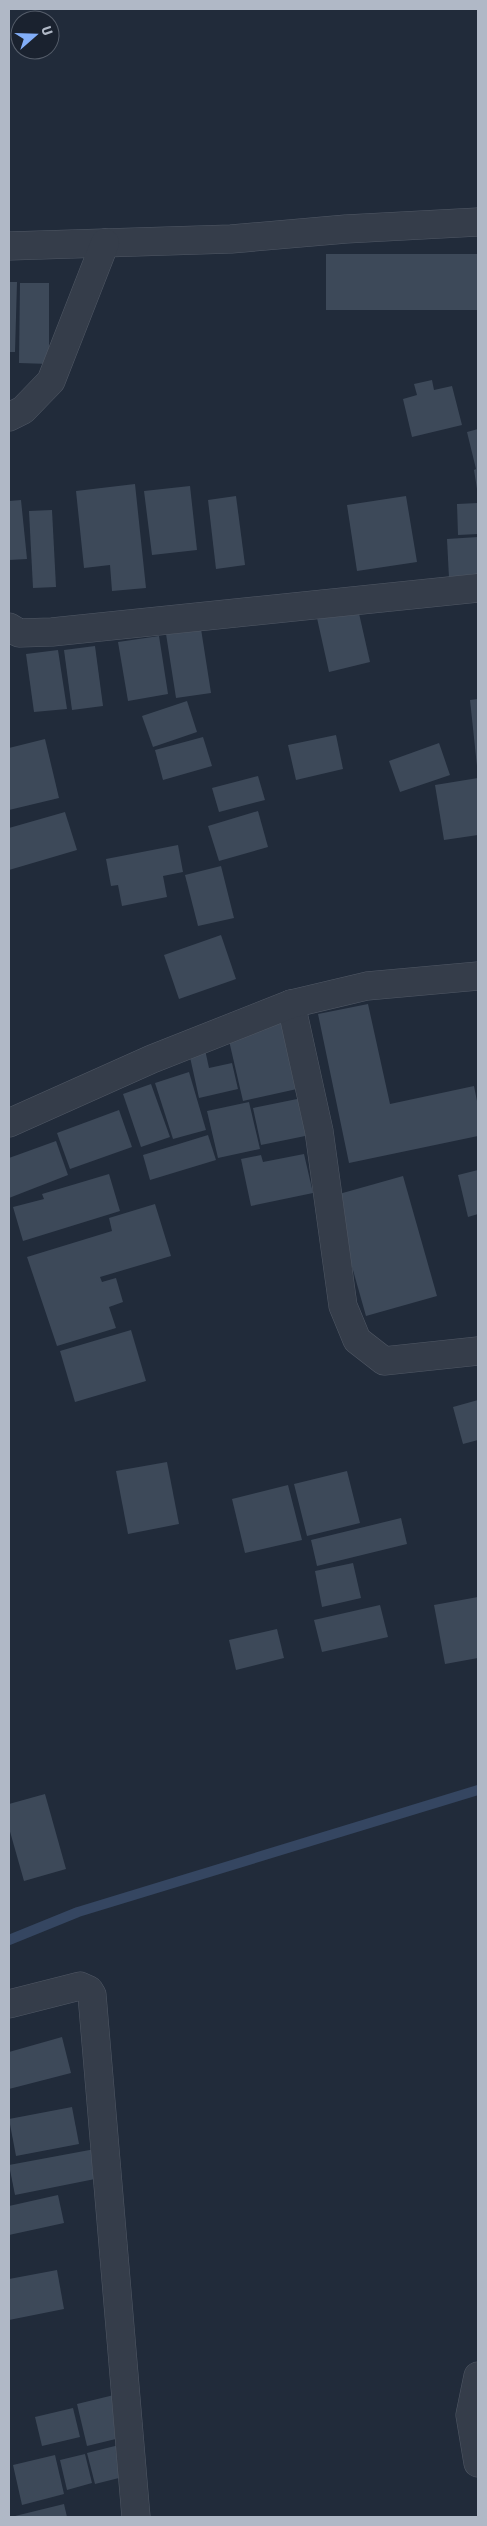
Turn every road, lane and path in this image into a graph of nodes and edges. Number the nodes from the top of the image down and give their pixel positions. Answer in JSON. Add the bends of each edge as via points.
{"nodes":[{"id":1,"x":478,"y":222,"type":"edge"},
{"id":2,"x":105,"y":243,"type":"junction"},
{"id":3,"x":9,"y":246,"type":"edge"},
{"id":4,"x":9,"y":417,"type":"edge"},
{"id":5,"x":478,"y":588,"type":"edge"},
{"id":6,"x":9,"y":627,"type":"edge"},
{"id":7,"x":478,"y":976,"type":"edge"},
{"id":8,"x":291,"y":1004,"type":"junction"},
{"id":9,"x":9,"y":1123,"type":"edge"},
{"id":10,"x":478,"y":1351,"type":"edge"},
{"id":11,"x":9,"y":2004,"type":"edge"},
{"id":12,"x":478,"y":2376,"type":"edge"},
{"id":13,"x":478,"y":2463,"type":"edge"},
{"id":14,"x":136,"y":2517,"type":"edge"}],
"edges":[{"from":1,"to":2,"type":"street","via":[[346,229],[231,240]]},
{"from":2,"to":3,"type":"street"},
{"from":2,"to":4,"type":"street","via":[[51,381],[23,410]]},
{"from":5,"to":6,"type":"street","via":[[52,632],[19,633]]},
{"from":7,"to":8,"type":"street","via":[[366,986]]},
{"from":8,"to":9,"type":"street","via":[[152,1059]]},
{"from":8,"to":10,"type":"street","via":[[319,1131],[343,1306],[357,1340],[384,1361]]},
{"from":11,"to":14,"type":"street","via":[[80,1986],[92,1995]]},
{"from":12,"to":13,"type":"street","via":[[470,2415]]}]}
